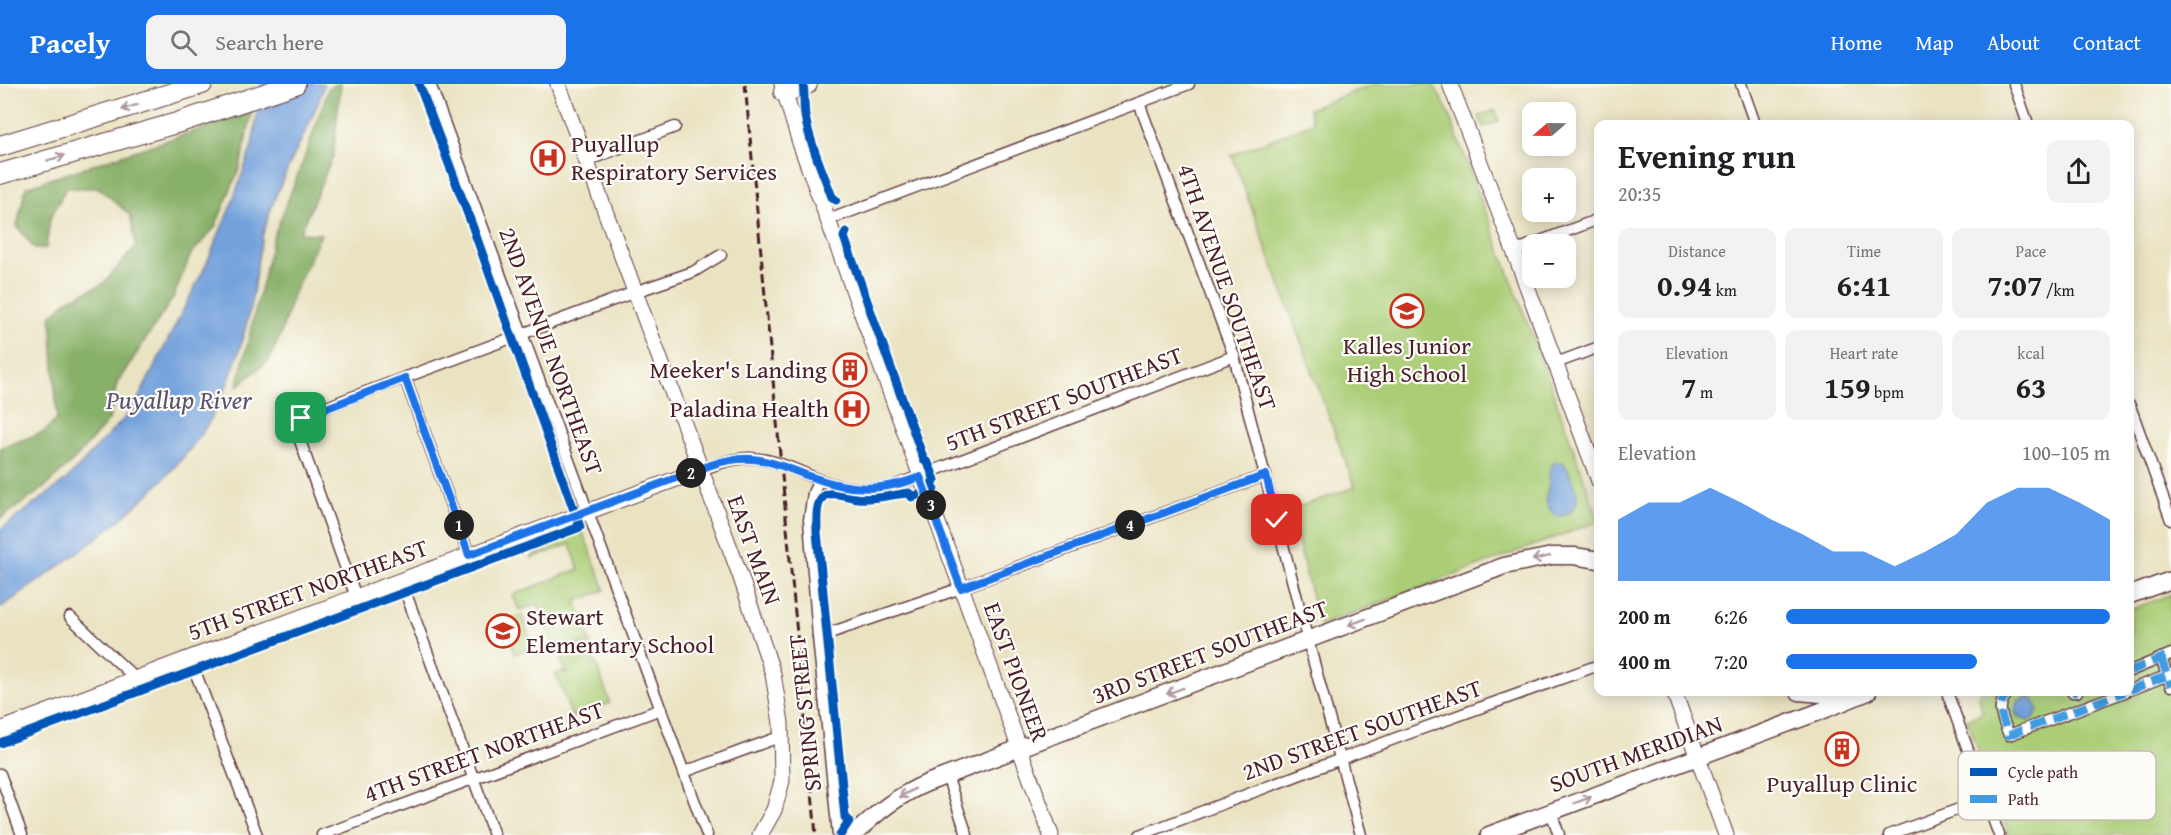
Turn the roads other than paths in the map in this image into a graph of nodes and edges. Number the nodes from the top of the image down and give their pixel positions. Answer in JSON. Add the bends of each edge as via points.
{"nodes":[{"id":1,"x":295,"y":84,"type":"edge"},
{"id":2,"x":430,"y":84,"type":"edge"},
{"id":3,"x":558,"y":84,"type":"edge"},
{"id":4,"x":807,"y":84,"type":"edge"},
{"id":5,"x":1190,"y":84,"type":"edge"},
{"id":6,"x":1450,"y":84,"type":"edge"},
{"id":7,"x":1741,"y":84,"type":"edge"},
{"id":8,"x":2014,"y":84,"type":"edge"},
{"id":9,"x":194,"y":87,"type":"edge"},
{"id":10,"x":783,"y":88,"type":"edge"},
{"id":11,"x":1139,"y":103,"type":"junction"},
{"id":12,"x":1754,"y":120,"type":"edge"},
{"id":13,"x":2027,"y":120,"type":"edge"},
{"id":14,"x":675,"y":128,"type":"dead end"},
{"id":15,"x":0,"y":146,"type":"edge"},
{"id":16,"x":586,"y":161,"type":"junction"},
{"id":17,"x":0,"y":174,"type":"edge"},
{"id":18,"x":828,"y":220,"type":"junction"},
{"id":19,"x":1594,"y":221,"type":"edge"},
{"id":20,"x":1514,"y":251,"type":"junction"},
{"id":21,"x":721,"y":255,"type":"dead end"},
{"id":22,"x":635,"y":292,"type":"junction"},
{"id":23,"x":522,"y":334,"type":"junction"},
{"id":24,"x":1594,"y":349,"type":"edge"},
{"id":25,"x":1234,"y":356,"type":"junction"},
{"id":26,"x":1556,"y":363,"type":"junction"},
{"id":27,"x":405,"y":378,"type":"junction"},
{"id":28,"x":2134,"y":417,"type":"edge"},
{"id":29,"x":1594,"y":467,"type":"edge"},
{"id":30,"x":700,"y":470,"type":"junction"},
{"id":31,"x":1266,"y":475,"type":"junction"},
{"id":32,"x":920,"y":477,"type":"junction"},
{"id":33,"x":819,"y":480,"type":"junction"},
{"id":34,"x":586,"y":511,"type":"junction"},
{"id":35,"x":2171,"y":520,"type":"edge"},
{"id":36,"x":469,"y":555,"type":"junction"},
{"id":37,"x":1594,"y":559,"type":"edge"},
{"id":38,"x":401,"y":580,"type":"junction"},
{"id":39,"x":2171,"y":580,"type":"edge"},
{"id":40,"x":961,"y":588,"type":"junction"},
{"id":41,"x":2134,"y":594,"type":"edge"},
{"id":42,"x":356,"y":597,"type":"junction"},
{"id":43,"x":70,"y":617,"type":"dead end"},
{"id":44,"x":818,"y":637,"type":"junction"},
{"id":45,"x":1308,"y":641,"type":"junction"},
{"id":46,"x":2166,"y":656,"type":"edge"},
{"id":47,"x":190,"y":657,"type":"junction"},
{"id":48,"x":1594,"y":667,"type":"edge"},
{"id":49,"x":2134,"y":669,"type":"edge"},
{"id":50,"x":135,"y":678,"type":"junction"},
{"id":51,"x":2170,"y":678,"type":"edge"},
{"id":52,"x":2134,"y":689,"type":"edge"},
{"id":53,"x":1676,"y":696,"type":"edge"},
{"id":54,"x":1857,"y":696,"type":"edge"},
{"id":55,"x":1948,"y":696,"type":"edge"},
{"id":56,"x":2005,"y":696,"type":"edge"},
{"id":57,"x":2114,"y":696,"type":"edge"},
{"id":58,"x":661,"y":709,"type":"junction"},
{"id":59,"x":0,"y":730,"type":"edge"},
{"id":60,"x":782,"y":736,"type":"junction"},
{"id":61,"x":1020,"y":749,"type":"junction"},
{"id":62,"x":1969,"y":751,"type":"edge"},
{"id":63,"x":1698,"y":756,"type":"junction"},
{"id":64,"x":1341,"y":759,"type":"junction"},
{"id":65,"x":684,"y":772,"type":"junction"},
{"id":66,"x":0,"y":774,"type":"edge"},
{"id":67,"x":947,"y":776,"type":"junction"},
{"id":68,"x":474,"y":779,"type":"junction"},
{"id":69,"x":1958,"y":809,"type":"edge"},
{"id":70,"x":1551,"y":812,"type":"junction"},
{"id":71,"x":1994,"y":820,"type":"edge"},
{"id":72,"x":22,"y":835,"type":"edge"},
{"id":73,"x":257,"y":835,"type":"edge"},
{"id":74,"x":322,"y":835,"type":"edge"},
{"id":75,"x":494,"y":835,"type":"edge"},
{"id":76,"x":707,"y":835,"type":"edge"},
{"id":77,"x":760,"y":835,"type":"edge"},
{"id":78,"x":838,"y":835,"type":"edge"},
{"id":79,"x":854,"y":835,"type":"edge"},
{"id":80,"x":968,"y":835,"type":"edge"},
{"id":81,"x":1051,"y":835,"type":"edge"},
{"id":82,"x":1140,"y":835,"type":"edge"},
{"id":83,"x":1361,"y":835,"type":"edge"},
{"id":84,"x":1489,"y":835,"type":"edge"},
{"id":85,"x":1559,"y":835,"type":"edge"},
{"id":86,"x":1726,"y":835,"type":"edge"},
{"id":87,"x":1889,"y":835,"type":"edge"},
{"id":88,"x":1999,"y":835,"type":"edge"}],
"edges":[{"from":17,"to":1,"type":"highway","one_way":true},
{"from":2,"to":23,"type":"street","name":"2ND AVENUE NORTHEAST"},
{"from":3,"to":16,"type":"main road","name":"EAST MAIN"},
{"from":4,"to":10,"type":"highway"},
{"from":5,"to":11,"type":"street"},
{"from":6,"to":20,"type":"main road"},
{"from":7,"to":12,"type":"street"},
{"from":8,"to":13,"type":"street"},
{"from":9,"to":15,"type":"highway","one_way":true},
{"from":10,"to":18,"type":"main road","name":"EAST PIONEER"},
{"from":11,"to":18,"type":"street"},
{"from":11,"to":25,"type":"street","name":"4TH AVENUE SOUTHEAST"},
{"from":14,"to":16,"type":"street"},
{"from":16,"to":22,"type":"main road","name":"EAST MAIN"},
{"from":18,"to":32,"type":"main road","name":"EAST PIONEER"},
{"from":19,"to":20,"type":"street"},
{"from":20,"to":26,"type":"main road"},
{"from":21,"to":22,"type":"street","via":[[693,272]]},
{"from":22,"to":23,"type":"street"},
{"from":22,"to":30,"type":"main road","name":"EAST MAIN"},
{"from":23,"to":27,"type":"street"},
{"from":23,"to":34,"type":"street","name":"2ND AVENUE NORTHEAST"},
{"from":24,"to":26,"type":"street"},
{"from":25,"to":31,"type":"street","name":"4TH AVENUE SOUTHEAST"},
{"from":25,"to":32,"type":"street","name":"5TH STREET SOUTHEAST"},
{"from":26,"to":29,"type":"main road"},
{"from":27,"to":36,"type":"street"},
{"from":27,"to":42,"type":"street","via":[[310,414],[296,424]]},
{"from":28,"to":35,"type":"street"},
{"from":30,"to":33,"type":"street","name":"5TH STREET SOUTHEAST","via":[[734,459],[752,458],[775,462]]},
{"from":30,"to":34,"type":"main road","name":"5TH STREET NORTHEAST"},
{"from":30,"to":60,"type":"main road","name":"EAST MAIN","via":[[767,652]]},
{"from":31,"to":40,"type":"street"},
{"from":31,"to":45,"type":"street","name":"4TH AVENUE SOUTHEAST"},
{"from":32,"to":33,"type":"street","name":"5TH STREET SOUTHEAST","via":[[873,489]]},
{"from":32,"to":40,"type":"main road","name":"EAST PIONEER"},
{"from":33,"to":44,"type":"street","name":"SPRING STREET","via":[[809,514]]},
{"from":34,"to":36,"type":"main road","name":"5TH STREET NORTHEAST"},
{"from":34,"to":58,"type":"street","name":"2ND AVENUE NORTHEAST"},
{"from":36,"to":38,"type":"main road","name":"5TH STREET NORTHEAST"},
{"from":37,"to":45,"type":"main road","name":"3RD STREET SOUTHEAST","one_way":true,"via":[[1552,556],[1504,567]]},
{"from":38,"to":42,"type":"main road","name":"5TH STREET NORTHEAST"},
{"from":38,"to":68,"type":"street"},
{"from":39,"to":41,"type":"main road"},
{"from":40,"to":44,"type":"street"},
{"from":40,"to":61,"type":"main road","name":"EAST PIONEER"},
{"from":42,"to":47,"type":"main road","name":"5TH STREET NORTHEAST"},
{"from":43,"to":50,"type":"street"},
{"from":44,"to":78,"type":"street","name":"SPRING STREET"},
{"from":45,"to":61,"type":"main road","name":"3RD STREET SOUTHEAST","one_way":true},
{"from":45,"to":64,"type":"street","name":"4TH AVENUE SOUTHEAST"},
{"from":46,"to":49,"type":"street"},
{"from":46,"to":51,"type":"street"},
{"from":47,"to":50,"type":"main road","name":"5TH STREET NORTHEAST"},
{"from":47,"to":73,"type":"street"},
{"from":48,"to":64,"type":"street","name":"2ND STREET SOUTHEAST"},
{"from":50,"to":59,"type":"main road","name":"5TH STREET NORTHEAST"},
{"from":51,"to":52,"type":"street"},
{"from":53,"to":63,"type":"main road"},
{"from":54,"to":63,"type":"main road","name":"SOUTH MERIDIAN"},
{"from":55,"to":62,"type":"street"},
{"from":56,"to":57,"type":"street","via":[[2000,711],[2009,735]]},
{"from":58,"to":65,"type":"street","name":"2ND AVENUE NORTHEAST"},
{"from":58,"to":68,"type":"street","name":"4TH STREET NORTHEAST"},
{"from":60,"to":65,"type":"street"},
{"from":60,"to":77,"type":"main road","name":"EAST MAIN","via":[[781,789]]},
{"from":61,"to":67,"type":"main road","name":"3RD STREET SOUTHEAST"},
{"from":61,"to":81,"type":"main road","name":"EAST PIONEER"},
{"from":70,"to":63,"type":"main road","name":"SOUTH MERIDIAN","one_way":true},
{"from":63,"to":86,"type":"main road"},
{"from":64,"to":82,"type":"street","name":"2ND STREET SOUTHEAST"},
{"from":64,"to":83,"type":"street","name":"4TH AVENUE SOUTHEAST"},
{"from":65,"to":76,"type":"street","name":"2ND AVENUE NORTHEAST"},
{"from":66,"to":72,"type":"street"},
{"from":67,"to":79,"type":"main road","name":"3RD STREET SOUTHEAST","one_way":true,"via":[[909,791]]},
{"from":67,"to":80,"type":"street"},
{"from":68,"to":74,"type":"street","name":"4TH STREET NORTHEAST"},
{"from":68,"to":75,"type":"street"},
{"from":69,"to":87,"type":"street"},
{"from":70,"to":84,"type":"main road","name":"SOUTH MERIDIAN"},
{"from":70,"to":85,"type":"street"},
{"from":71,"to":88,"type":"street"}]}
